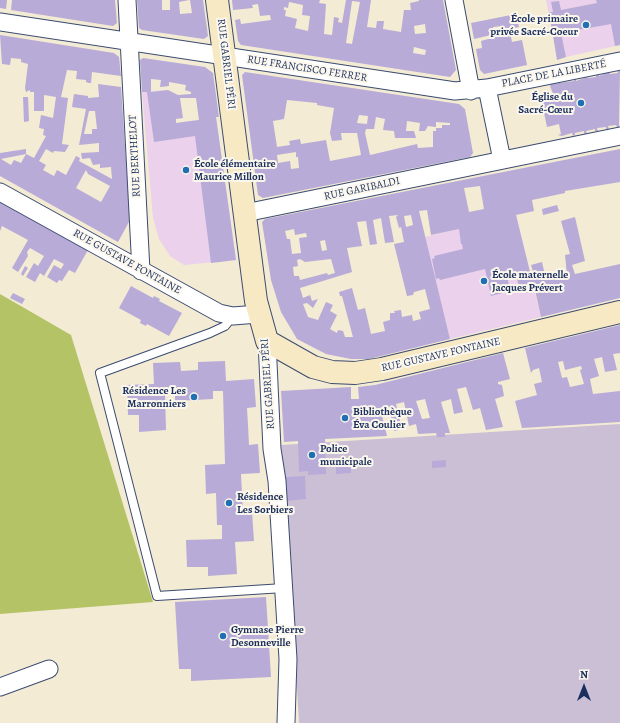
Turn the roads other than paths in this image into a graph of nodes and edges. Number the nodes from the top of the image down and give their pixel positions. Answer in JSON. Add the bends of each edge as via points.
{"nodes":[{"id":1,"x":127,"y":0,"type":"edge"},
{"id":2,"x":217,"y":0,"type":"edge"},
{"id":3,"x":454,"y":0,"type":"edge"},
{"id":4,"x":0,"y":22,"type":"edge"},
{"id":5,"x":129,"y":42,"type":"junction"},
{"id":6,"x":225,"y":56,"type":"junction"},
{"id":7,"x":620,"y":61,"type":"edge"},
{"id":8,"x":479,"y":89,"type":"junction"},
{"id":9,"x":620,"y":136,"type":"edge"},
{"id":10,"x":502,"y":160,"type":"junction"},
{"id":11,"x":0,"y":192,"type":"edge"},
{"id":12,"x":245,"y":213,"type":"junction"},
{"id":13,"x":141,"y":271,"type":"junction"},
{"id":14,"x":620,"y":312,"type":"edge"},
{"id":15,"x":258,"y":314,"type":"junction"},
{"id":16,"x":233,"y":316,"type":"junction"},
{"id":17,"x":267,"y":341,"type":"junction"},
{"id":18,"x":284,"y":588,"type":"junction"},
{"id":19,"x":49,"y":669,"type":"dead end"},
{"id":20,"x":0,"y":687,"type":"edge"},
{"id":21,"x":286,"y":723,"type":"edge"}],
"edges":[{"from":1,"to":5,"type":"street","name":"RUE BERTHELOT"},
{"from":2,"to":6,"type":"street","name":"RUE GABRIEL PÉRI"},
{"from":3,"to":8,"type":"street"},
{"from":4,"to":5,"type":"street","name":"RUE FRANCISCO FERRER"},
{"from":5,"to":6,"type":"street","name":"RUE FRANCISCO FERRER"},
{"from":5,"to":13,"type":"street","name":"RUE BERTHELOT"},
{"from":6,"to":8,"type":"street","name":"RUE FRANCISCO FERRER","via":[[447,90]]},
{"from":6,"to":12,"type":"street","name":"RUE GABRIEL PÉRI"},
{"from":7,"to":8,"type":"street","name":"PLACE DE LA LIBERTÉ"},
{"from":8,"to":10,"type":"street","name":"PLACE DE LA LIBERTÉ"},
{"from":9,"to":10,"type":"street"},
{"from":10,"to":12,"type":"street","name":"RUE GARIBALDI"},
{"from":11,"to":13,"type":"street","name":"RUE GUSTAVE FONTAINE"},
{"from":12,"to":15,"type":"street","name":"RUE GABRIEL PÉRI"},
{"from":13,"to":16,"type":"street","name":"RUE GUSTAVE FONTAINE","via":[[219,312]]},
{"from":14,"to":17,"type":"street","name":"RUE GUSTAVE FONTAINE","via":[[382,369],[355,373],[332,372],[313,367]]},
{"from":15,"to":16,"type":"street","name":"RUE GUSTAVE FONTAINE"},
{"from":15,"to":17,"type":"street","name":"RUE GABRIEL PÉRI"},
{"from":16,"to":18,"type":"lane","via":[[225,326],[216,331],[100,373],[157,596]]},
{"from":17,"to":18,"type":"street","name":"RUE GABRIEL PÉRI","via":[[272,449],[277,476]]},
{"from":18,"to":21,"type":"street","name":"RUE GABRIEL PÉRI","via":[[288,671]]},
{"from":19,"to":20,"type":"street"}]}
